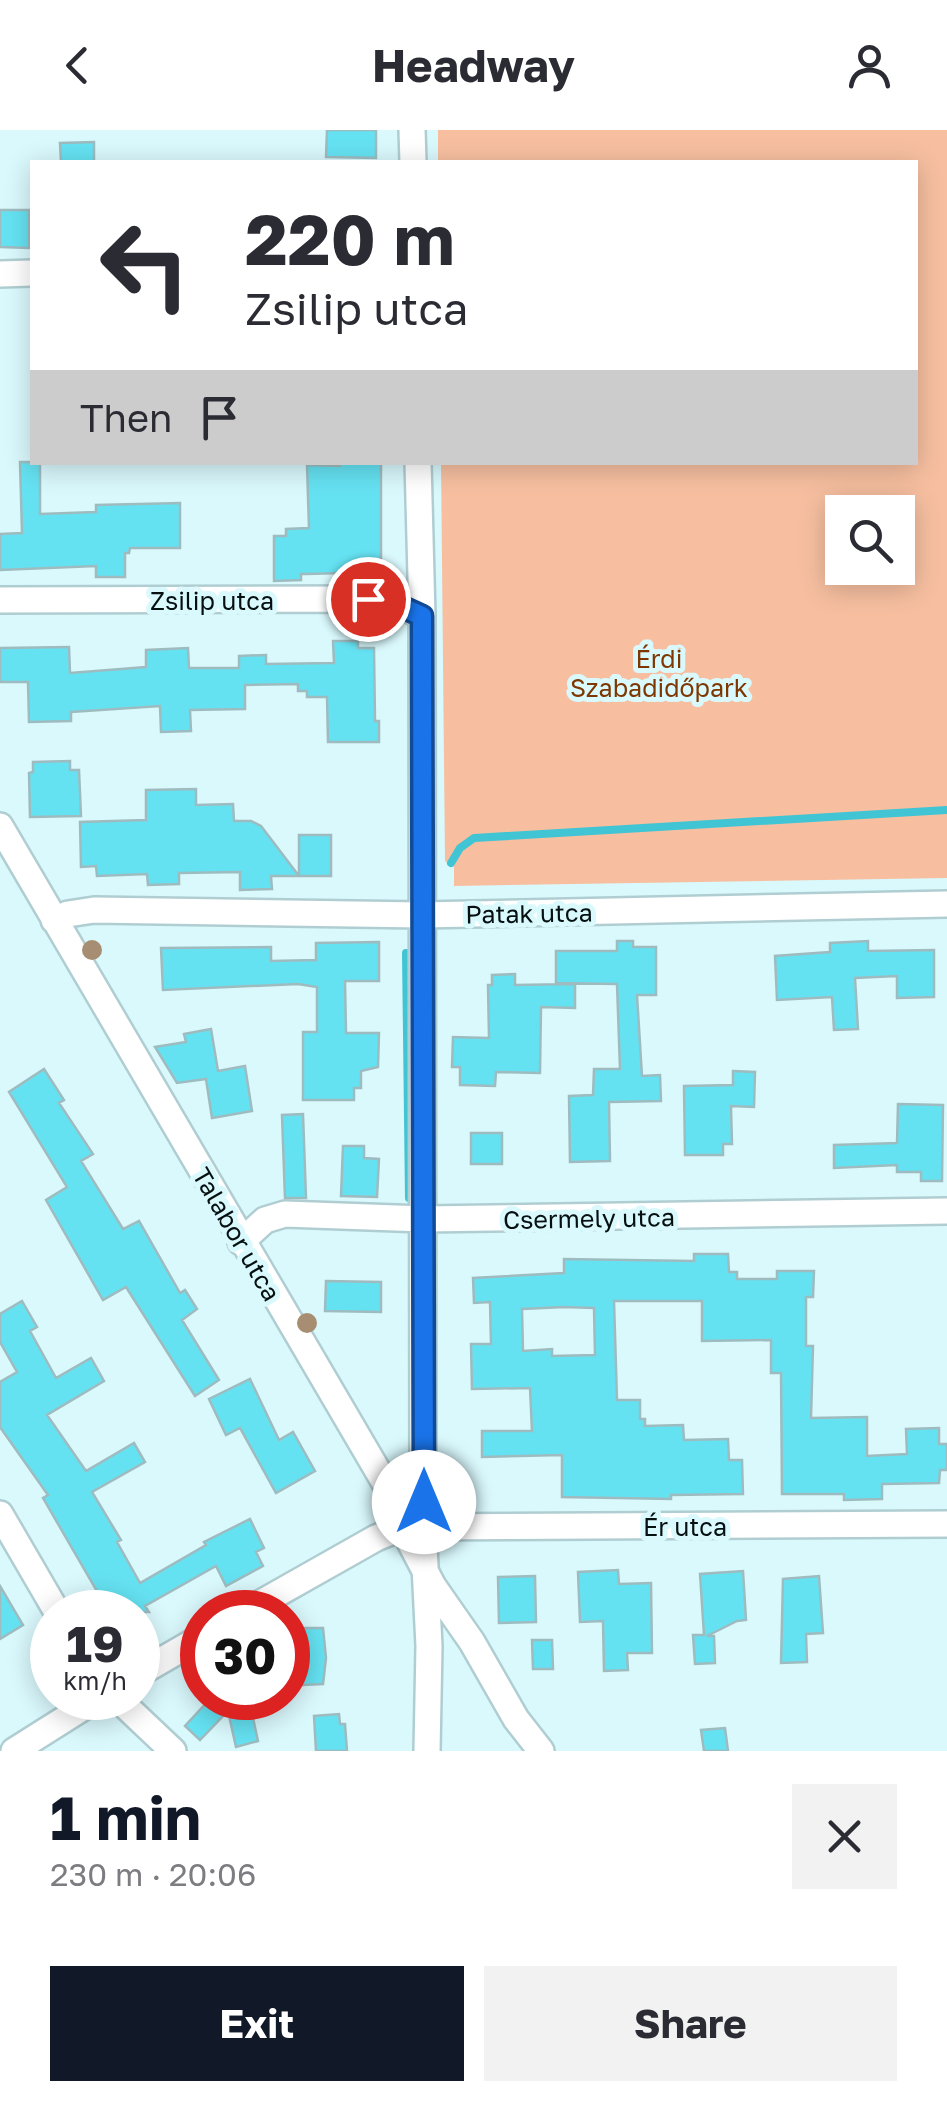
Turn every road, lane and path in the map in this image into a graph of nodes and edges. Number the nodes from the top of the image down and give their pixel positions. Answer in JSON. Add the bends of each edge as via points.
{"nodes":[{"id":1,"x":412,"y":130,"type":"edge"},
{"id":2,"x":412,"y":160,"type":"edge"},
{"id":3,"x":0,"y":274,"type":"edge"},
{"id":4,"x":30,"y":274,"type":"edge"},
{"id":5,"x":418,"y":465,"type":"edge"},
{"id":6,"x":0,"y":600,"type":"edge"},
{"id":7,"x":422,"y":616,"type":"junction"},
{"id":8,"x":0,"y":826,"type":"edge"},
{"id":9,"x":947,"y":904,"type":"edge"},
{"id":10,"x":421,"y":915,"type":"junction"},
{"id":11,"x":54,"y":920,"type":"junction"},
{"id":12,"x":947,"y":1211,"type":"edge"},
{"id":13,"x":424,"y":1220,"type":"junction"},
{"id":14,"x":242,"y":1242,"type":"junction"},
{"id":15,"x":0,"y":1514,"type":"edge"},
{"id":16,"x":947,"y":1524,"type":"edge"},
{"id":17,"x":413,"y":1526,"type":"junction"},
{"id":18,"x":426,"y":1572,"type":"junction"},
{"id":19,"x":43,"y":1590,"type":"edge"},
{"id":20,"x":284,"y":1590,"type":"edge"},
{"id":21,"x":472,"y":1642,"type":"junction"},
{"id":22,"x":429,"y":1646,"type":"junction"},
{"id":23,"x":63,"y":1720,"type":"edge"},
{"id":24,"x":140,"y":1720,"type":"edge"},
{"id":25,"x":14,"y":1751,"type":"edge"},
{"id":26,"x":172,"y":1751,"type":"edge"},
{"id":27,"x":427,"y":1751,"type":"edge"},
{"id":28,"x":541,"y":1751,"type":"edge"}],
"edges":[{"from":1,"to":2,"type":"street"},
{"from":3,"to":4,"type":"street"},
{"from":5,"to":7,"type":"street"},
{"from":6,"to":7,"type":"street","name":"Zsilip utca","via":[[368,599]]},
{"from":7,"to":10,"type":"street"},
{"from":8,"to":11,"type":"street","name":"Talabor utca"},
{"from":9,"to":10,"type":"street","name":"Patak utca"},
{"from":10,"to":11,"type":"street","name":"Patak utca","via":[[94,910]]},
{"from":10,"to":13,"type":"street"},
{"from":11,"to":14,"type":"street","name":"Talabor utca"},
{"from":12,"to":13,"type":"street","name":"Csermely utca"},
{"from":13,"to":14,"type":"street","name":"Csermely utca","via":[[284,1214],[265,1220]]},
{"from":13,"to":17,"type":"street"},
{"from":14,"to":17,"type":"street","name":"Talabor utca"},
{"from":15,"to":19,"type":"street"},
{"from":16,"to":17,"type":"street","name":"Ér utca"},
{"from":17,"to":18,"type":"street"},
{"from":17,"to":20,"type":"street","via":[[376,1538]]},
{"from":18,"to":21,"type":"street"},
{"from":18,"to":22,"type":"street"},
{"from":21,"to":22,"type":"street","via":[[446,1632]]},
{"from":21,"to":28,"type":"street"},
{"from":22,"to":27,"type":"street"},
{"from":23,"to":25,"type":"street"},
{"from":24,"to":26,"type":"street"}]}
